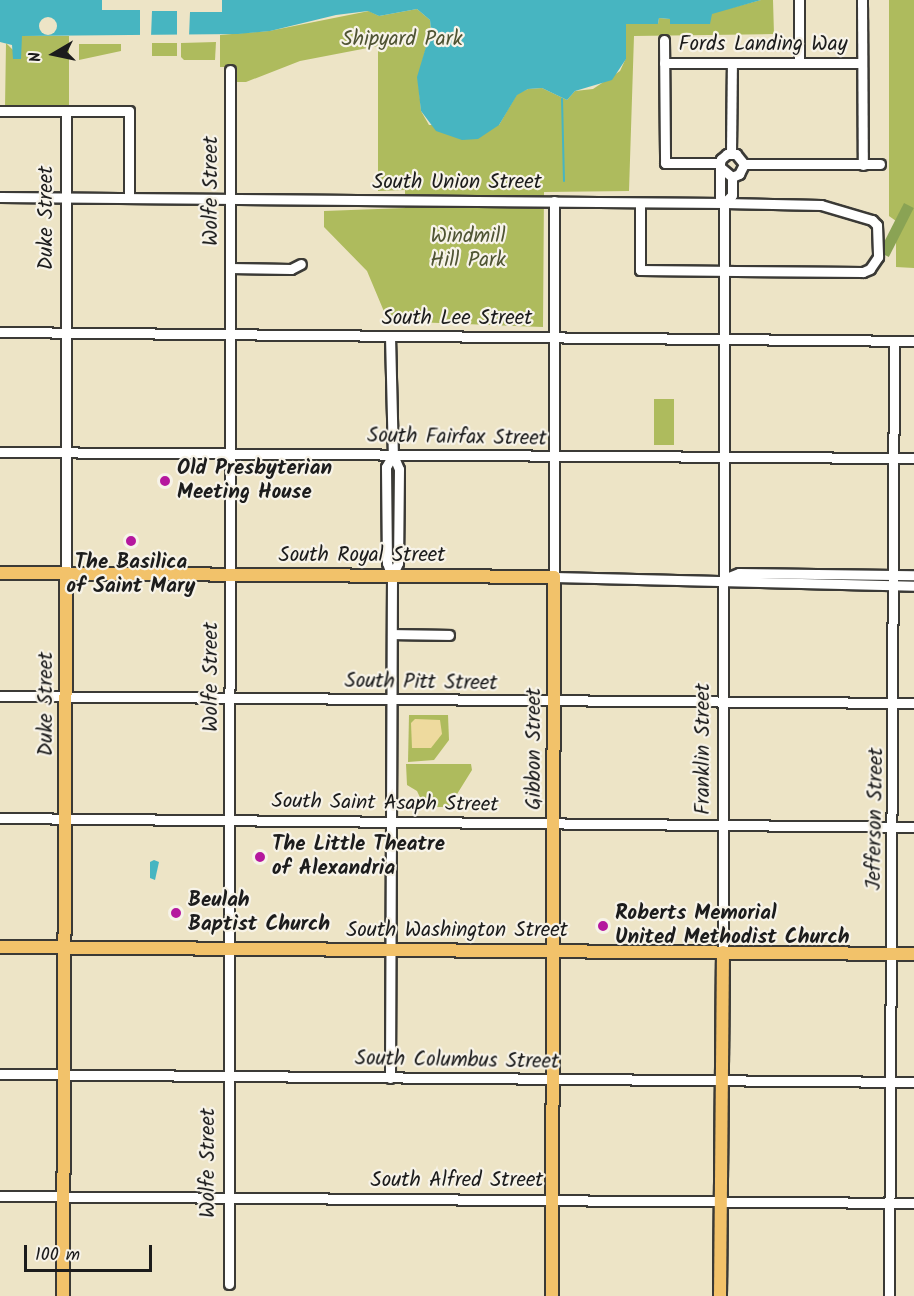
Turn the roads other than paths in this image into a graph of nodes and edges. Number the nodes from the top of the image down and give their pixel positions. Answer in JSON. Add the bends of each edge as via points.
{"nodes":[{"id":1,"x":799,"y":0,"type":"edge"},
{"id":2,"x":862,"y":0,"type":"edge"},
{"id":3,"x":664,"y":40,"type":"dead end"},
{"id":4,"x":664,"y":63,"type":"junction"},
{"id":5,"x":732,"y":63,"type":"junction"},
{"id":6,"x":799,"y":63,"type":"junction"},
{"id":7,"x":862,"y":63,"type":"junction"},
{"id":8,"x":230,"y":70,"type":"dead end"},
{"id":9,"x":0,"y":111,"type":"edge"},
{"id":10,"x":66,"y":112,"type":"junction"},
{"id":11,"x":731,"y":153,"type":"junction"},
{"id":12,"x":744,"y":164,"type":"junction"},
{"id":13,"x":880,"y":164,"type":"dead end"},
{"id":14,"x":720,"y":165,"type":"junction"},
{"id":15,"x":863,"y":165,"type":"junction"},
{"id":16,"x":732,"y":177,"type":"junction"},
{"id":17,"x":0,"y":197,"type":"edge"},
{"id":18,"x":67,"y":198,"type":"junction"},
{"id":19,"x":129,"y":198,"type":"junction"},
{"id":20,"x":230,"y":199,"type":"junction"},
{"id":21,"x":554,"y":201,"type":"junction"},
{"id":22,"x":640,"y":203,"type":"junction"},
{"id":23,"x":724,"y":203,"type":"junction"},
{"id":24,"x":301,"y":264,"type":"dead end"},
{"id":25,"x":230,"y":268,"type":"junction"},
{"id":26,"x":726,"y":272,"type":"junction"},
{"id":27,"x":0,"y":332,"type":"edge"},
{"id":28,"x":67,"y":333,"type":"junction"},
{"id":29,"x":230,"y":334,"type":"junction"},
{"id":30,"x":390,"y":336,"type":"junction"},
{"id":31,"x":554,"y":337,"type":"junction"},
{"id":32,"x":725,"y":340,"type":"junction"},
{"id":33,"x":914,"y":341,"type":"edge"},
{"id":34,"x":894,"y":342,"type":"junction"},
{"id":35,"x":0,"y":452,"type":"edge"},
{"id":36,"x":66,"y":452,"type":"junction"},
{"id":37,"x":231,"y":454,"type":"junction"},
{"id":38,"x":393,"y":455,"type":"junction"},
{"id":39,"x":554,"y":456,"type":"junction"},
{"id":40,"x":725,"y":458,"type":"junction"},
{"id":41,"x":894,"y":458,"type":"junction"},
{"id":42,"x":914,"y":458,"type":"edge"},
{"id":43,"x":0,"y":573,"type":"edge"},
{"id":44,"x":66,"y":573,"type":"junction"},
{"id":45,"x":230,"y":574,"type":"junction"},
{"id":46,"x":893,"y":574,"type":"junction"},
{"id":47,"x":914,"y":575,"type":"edge"},
{"id":48,"x":392,"y":576,"type":"junction"},
{"id":49,"x":554,"y":577,"type":"junction"},
{"id":50,"x":724,"y":579,"type":"junction"},
{"id":51,"x":892,"y":586,"type":"junction"},
{"id":52,"x":914,"y":586,"type":"edge"},
{"id":53,"x":392,"y":634,"type":"junction"},
{"id":54,"x":449,"y":634,"type":"dead end"},
{"id":55,"x":0,"y":696,"type":"edge"},
{"id":56,"x":67,"y":696,"type":"junction"},
{"id":57,"x":230,"y":698,"type":"junction"},
{"id":58,"x":392,"y":701,"type":"junction"},
{"id":59,"x":555,"y":702,"type":"junction"},
{"id":60,"x":895,"y":703,"type":"junction"},
{"id":61,"x":914,"y":703,"type":"edge"},
{"id":62,"x":724,"y":705,"type":"junction"},
{"id":63,"x":0,"y":818,"type":"edge"},
{"id":64,"x":66,"y":819,"type":"junction"},
{"id":65,"x":229,"y":820,"type":"junction"},
{"id":66,"x":391,"y":822,"type":"junction"},
{"id":67,"x":555,"y":823,"type":"junction"},
{"id":68,"x":723,"y":825,"type":"junction"},
{"id":69,"x":894,"y":827,"type":"junction"},
{"id":70,"x":914,"y":827,"type":"edge"},
{"id":71,"x":0,"y":947,"type":"edge"},
{"id":72,"x":65,"y":948,"type":"junction"},
{"id":73,"x":230,"y":949,"type":"junction"},
{"id":74,"x":391,"y":949,"type":"junction"},
{"id":75,"x":554,"y":951,"type":"junction"},
{"id":76,"x":723,"y":952,"type":"junction"},
{"id":77,"x":892,"y":954,"type":"junction"},
{"id":78,"x":914,"y":954,"type":"edge"},
{"id":79,"x":0,"y":1074,"type":"edge"},
{"id":80,"x":65,"y":1075,"type":"junction"},
{"id":81,"x":227,"y":1076,"type":"junction"},
{"id":82,"x":390,"y":1078,"type":"junction"},
{"id":83,"x":553,"y":1080,"type":"junction"},
{"id":84,"x":723,"y":1081,"type":"junction"},
{"id":85,"x":891,"y":1082,"type":"junction"},
{"id":86,"x":914,"y":1082,"type":"edge"},
{"id":87,"x":0,"y":1196,"type":"edge"},
{"id":88,"x":64,"y":1196,"type":"junction"},
{"id":89,"x":227,"y":1199,"type":"junction"},
{"id":90,"x":553,"y":1200,"type":"junction"},
{"id":91,"x":723,"y":1202,"type":"junction"},
{"id":92,"x":891,"y":1203,"type":"junction"},
{"id":93,"x":914,"y":1203,"type":"edge"},
{"id":94,"x":229,"y":1284,"type":"dead end"},
{"id":95,"x":63,"y":1296,"type":"edge"},
{"id":96,"x":552,"y":1296,"type":"edge"},
{"id":97,"x":720,"y":1296,"type":"edge"},
{"id":98,"x":890,"y":1296,"type":"edge"}],
"edges":[{"from":1,"to":6,"type":"street"},
{"from":2,"to":7,"type":"street"},
{"from":3,"to":4,"type":"street"},
{"from":4,"to":5,"type":"street","name":"Fords Landing Way"},
{"from":4,"to":14,"type":"street","via":[[665,164]]},
{"from":5,"to":6,"type":"street","name":"Fords Landing Way"},
{"from":5,"to":11,"type":"street"},
{"from":6,"to":7,"type":"street","name":"Fords Landing Way"},
{"from":7,"to":15,"type":"street"},
{"from":8,"to":20,"type":"street","name":"Wolfe Street"},
{"from":9,"to":10,"type":"street"},
{"from":10,"to":18,"type":"street","name":"Duke Street"},
{"from":10,"to":19,"type":"street","via":[[129,111]]},
{"from":11,"to":12,"type":"street","via":[[740,156]]},
{"from":11,"to":14,"type":"street"},
{"from":12,"to":15,"type":"street"},
{"from":12,"to":16,"type":"street","via":[[739,174]]},
{"from":13,"to":15,"type":"street"},
{"from":14,"to":16,"type":"street"},
{"from":14,"to":23,"type":"street","name":"Franklin Street","via":[[720,197]]},
{"from":16,"to":23,"type":"street","name":"Franklin Street","via":[[732,195]]},
{"from":17,"to":18,"type":"street","name":"South Union Street"},
{"from":18,"to":19,"type":"street","name":"South Union Street"},
{"from":18,"to":28,"type":"street","name":"Duke Street"},
{"from":19,"to":20,"type":"street","name":"South Union Street"},
{"from":20,"to":21,"type":"street","name":"South Union Street"},
{"from":20,"to":25,"type":"street","name":"Wolfe Street"},
{"from":21,"to":22,"type":"street","name":"South Union Street"},
{"from":21,"to":31,"type":"street","name":"Gibbon Street"},
{"from":22,"to":23,"type":"street","name":"South Union Street"},
{"from":22,"to":26,"type":"street","via":[[640,270]]},
{"from":23,"to":26,"type":"street","name":"Franklin Street"},
{"from":23,"to":26,"type":"street","name":"South Union Street","via":[[821,206],[853,213],[877,225],[878,257],[870,269],[862,272]]},
{"from":24,"to":25,"type":"street","via":[[291,269]]},
{"from":25,"to":29,"type":"street","name":"Wolfe Street"},
{"from":26,"to":32,"type":"street","name":"Franklin Street"},
{"from":27,"to":28,"type":"street","name":"South Lee Street"},
{"from":28,"to":29,"type":"street","name":"South Lee Street"},
{"from":28,"to":36,"type":"street","name":"Duke Street"},
{"from":29,"to":30,"type":"street","name":"South Lee Street"},
{"from":29,"to":37,"type":"street","name":"Wolfe Street"},
{"from":30,"to":31,"type":"street","name":"South Lee Street"},
{"from":30,"to":38,"type":"street"},
{"from":31,"to":32,"type":"street","name":"South Lee Street"},
{"from":31,"to":39,"type":"street","name":"Gibbon Street"},
{"from":32,"to":34,"type":"street","name":"South Lee Street"},
{"from":32,"to":40,"type":"street","name":"Franklin Street"},
{"from":33,"to":34,"type":"street","name":"South Lee Street"},
{"from":34,"to":41,"type":"street","name":"Jefferson Street"},
{"from":35,"to":36,"type":"street","name":"South Fairfax Street"},
{"from":36,"to":37,"type":"street","name":"South Fairfax Street"},
{"from":36,"to":44,"type":"street","name":"Duke Street"},
{"from":37,"to":38,"type":"street","name":"South Fairfax Street"},
{"from":37,"to":45,"type":"street","name":"Wolfe Street"},
{"from":38,"to":39,"type":"street","name":"South Fairfax Street"},
{"from":38,"to":48,"type":"street","via":[[399,480],[398,563]]},
{"from":39,"to":40,"type":"street","name":"South Fairfax Street"},
{"from":39,"to":49,"type":"street","name":"Gibbon Street"},
{"from":40,"to":41,"type":"street","name":"South Fairfax Street"},
{"from":40,"to":50,"type":"street","name":"Franklin Street"},
{"from":41,"to":42,"type":"street","name":"South Fairfax Street"},
{"from":41,"to":46,"type":"street","name":"Jefferson Street"},
{"from":43,"to":44,"type":"main road","name":"South Royal Street"},
{"from":44,"to":45,"type":"main road","name":"South Royal Street"},
{"from":44,"to":56,"type":"main road","name":"Duke Street"},
{"from":45,"to":48,"type":"main road","name":"South Royal Street"},
{"from":45,"to":57,"type":"street","name":"Wolfe Street"},
{"from":46,"to":47,"type":"street","name":"South Royal Street"},
{"from":46,"to":50,"type":"street","name":"South Royal Street","via":[[739,573]]},
{"from":46,"to":51,"type":"street","name":"Jefferson Street"},
{"from":48,"to":49,"type":"main road","name":"South Royal Street"},
{"from":48,"to":53,"type":"street"},
{"from":49,"to":50,"type":"street","name":"South Royal Street"},
{"from":49,"to":59,"type":"main road","name":"Gibbon Street"},
{"from":50,"to":51,"type":"street","name":"South Royal Street","via":[[739,584]]},
{"from":50,"to":62,"type":"street","name":"Franklin Street"},
{"from":51,"to":52,"type":"street","name":"South Royal Street"},
{"from":51,"to":60,"type":"street","name":"Jefferson Street"},
{"from":53,"to":54,"type":"street"},
{"from":53,"to":58,"type":"street"},
{"from":55,"to":56,"type":"street","name":"South Pitt Street"},
{"from":56,"to":57,"type":"street","name":"South Pitt Street"},
{"from":56,"to":64,"type":"main road","name":"Duke Street"},
{"from":57,"to":58,"type":"street","name":"South Pitt Street"},
{"from":57,"to":65,"type":"street","name":"Wolfe Street"},
{"from":58,"to":59,"type":"street","name":"South Pitt Street"},
{"from":58,"to":66,"type":"street"},
{"from":59,"to":62,"type":"street","name":"South Pitt Street"},
{"from":59,"to":67,"type":"main road","name":"Gibbon Street"},
{"from":60,"to":61,"type":"street","name":"South Pitt Street"},
{"from":60,"to":62,"type":"street","name":"South Pitt Street"},
{"from":60,"to":69,"type":"street","name":"Jefferson Street"},
{"from":62,"to":68,"type":"street","name":"Franklin Street"},
{"from":63,"to":64,"type":"street","name":"South Saint Asaph Street"},
{"from":64,"to":65,"type":"street","name":"South Saint Asaph Street"},
{"from":64,"to":72,"type":"main road","name":"Duke Street"},
{"from":65,"to":66,"type":"street","name":"South Saint Asaph Street"},
{"from":65,"to":73,"type":"street","name":"Wolfe Street"},
{"from":66,"to":67,"type":"street","name":"South Saint Asaph Street"},
{"from":66,"to":74,"type":"street"},
{"from":67,"to":68,"type":"street","name":"South Saint Asaph Street"},
{"from":67,"to":75,"type":"main road","name":"Gibbon Street"},
{"from":68,"to":69,"type":"street","name":"South Saint Asaph Street"},
{"from":68,"to":76,"type":"street","name":"Franklin Street"},
{"from":69,"to":70,"type":"street","name":"South Saint Asaph Street"},
{"from":69,"to":77,"type":"street","name":"Jefferson Street"},
{"from":71,"to":72,"type":"main road","name":"South Washington Street"},
{"from":72,"to":73,"type":"main road","name":"South Washington Street"},
{"from":72,"to":80,"type":"main road","name":"Duke Street"},
{"from":73,"to":74,"type":"main road","name":"South Washington Street"},
{"from":73,"to":81,"type":"street","name":"Wolfe Street"},
{"from":74,"to":75,"type":"main road","name":"South Washington Street"},
{"from":74,"to":82,"type":"street"},
{"from":75,"to":76,"type":"main road","name":"South Washington Street"},
{"from":75,"to":83,"type":"main road","name":"Gibbon Street"},
{"from":76,"to":77,"type":"main road","name":"South Washington Street"},
{"from":76,"to":84,"type":"main road","name":"Franklin Street"},
{"from":77,"to":78,"type":"main road","name":"South Washington Street"},
{"from":77,"to":85,"type":"street","name":"Jefferson Street"},
{"from":79,"to":80,"type":"street","name":"South Columbus Street"},
{"from":80,"to":81,"type":"street","name":"South Columbus Street"},
{"from":80,"to":88,"type":"main road","name":"Duke Street"},
{"from":81,"to":82,"type":"street","name":"South Columbus Street"},
{"from":81,"to":89,"type":"street","name":"Wolfe Street"},
{"from":82,"to":83,"type":"street","name":"South Columbus Street"},
{"from":83,"to":84,"type":"street","name":"South Columbus Street"},
{"from":83,"to":90,"type":"main road","name":"Gibbon Street"},
{"from":84,"to":85,"type":"street","name":"South Columbus Street"},
{"from":84,"to":91,"type":"main road","name":"Franklin Street"},
{"from":85,"to":86,"type":"street","name":"South Columbus Street"},
{"from":85,"to":92,"type":"street","name":"Jefferson Street"},
{"from":87,"to":88,"type":"street","name":"South Alfred Street"},
{"from":88,"to":89,"type":"street","name":"South Alfred Street"},
{"from":88,"to":95,"type":"main road","name":"Duke Street"},
{"from":89,"to":90,"type":"street","name":"South Alfred Street"},
{"from":89,"to":94,"type":"street","name":"Wolfe Street"},
{"from":90,"to":91,"type":"street","name":"South Alfred Street"},
{"from":90,"to":96,"type":"main road","name":"Gibbon Street"},
{"from":91,"to":92,"type":"street","name":"South Alfred Street"},
{"from":91,"to":97,"type":"main road","name":"Franklin Street"},
{"from":92,"to":93,"type":"street","name":"South Alfred Street"},
{"from":92,"to":98,"type":"street","name":"Jefferson Street"}]}
